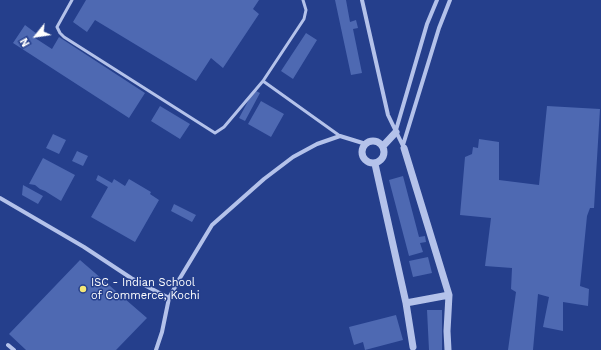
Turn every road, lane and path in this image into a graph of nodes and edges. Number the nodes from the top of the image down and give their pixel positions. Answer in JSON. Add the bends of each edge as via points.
{"nodes":[{"id":1,"x":72,"y":0,"type":"edge"},
{"id":2,"x":303,"y":0,"type":"edge"},
{"id":3,"x":362,"y":0,"type":"edge"},
{"id":4,"x":437,"y":0,"type":"edge"},
{"id":5,"x":450,"y":0,"type":"edge"},
{"id":6,"x":263,"y":81,"type":"junction"},
{"id":7,"x":396,"y":131,"type":"junction"},
{"id":8,"x":340,"y":136,"type":"junction"},
{"id":9,"x":366,"y":144,"type":"junction"},
{"id":10,"x":383,"y":146,"type":"junction"},
{"id":11,"x":404,"y":147,"type":"junction"},
{"id":12,"x":376,"y":164,"type":"junction"},
{"id":13,"x":0,"y":198,"type":"edge"},
{"id":14,"x":449,"y":295,"type":"junction"},
{"id":15,"x":170,"y":298,"type":"junction"},
{"id":16,"x":406,"y":303,"type":"junction"},
{"id":17,"x":8,"y":345,"type":"dead end"},
{"id":18,"x":413,"y":347,"type":"dead end"},
{"id":19,"x":14,"y":350,"type":"edge"},
{"id":20,"x":156,"y":350,"type":"edge"},
{"id":21,"x":448,"y":350,"type":"edge"}],
"edges":[{"from":1,"to":6,"type":"lane","via":[[57,27],[64,37],[215,133],[224,127]]},
{"from":2,"to":6,"type":"lane","via":[[306,10],[304,19]]},
{"from":3,"to":7,"type":"street","via":[[388,115]]},
{"from":4,"to":7,"type":"street"},
{"from":5,"to":11,"type":"street","via":[[439,28]]},
{"from":6,"to":8,"type":"lane"},
{"from":7,"to":10,"type":"street"},
{"from":7,"to":11,"type":"street"},
{"from":8,"to":9,"type":"street"},
{"from":8,"to":15,"type":"street","via":[[317,144],[293,157],[212,225]]},
{"from":9,"to":10,"type":"street","via":[[376,141]]},
{"from":9,"to":12,"type":"street","via":[[362,150],[363,157],[368,162]]},
{"from":10,"to":12,"type":"street","via":[[384,157]]},
{"from":11,"to":14,"type":"street"},
{"from":12,"to":16,"type":"street"},
{"from":13,"to":15,"type":"street","via":[[131,278]]},
{"from":14,"to":16,"type":"street"},
{"from":14,"to":21,"type":"street"},
{"from":15,"to":20,"type":"street"},
{"from":16,"to":18,"type":"street"},
{"from":17,"to":19,"type":"street"}]}
